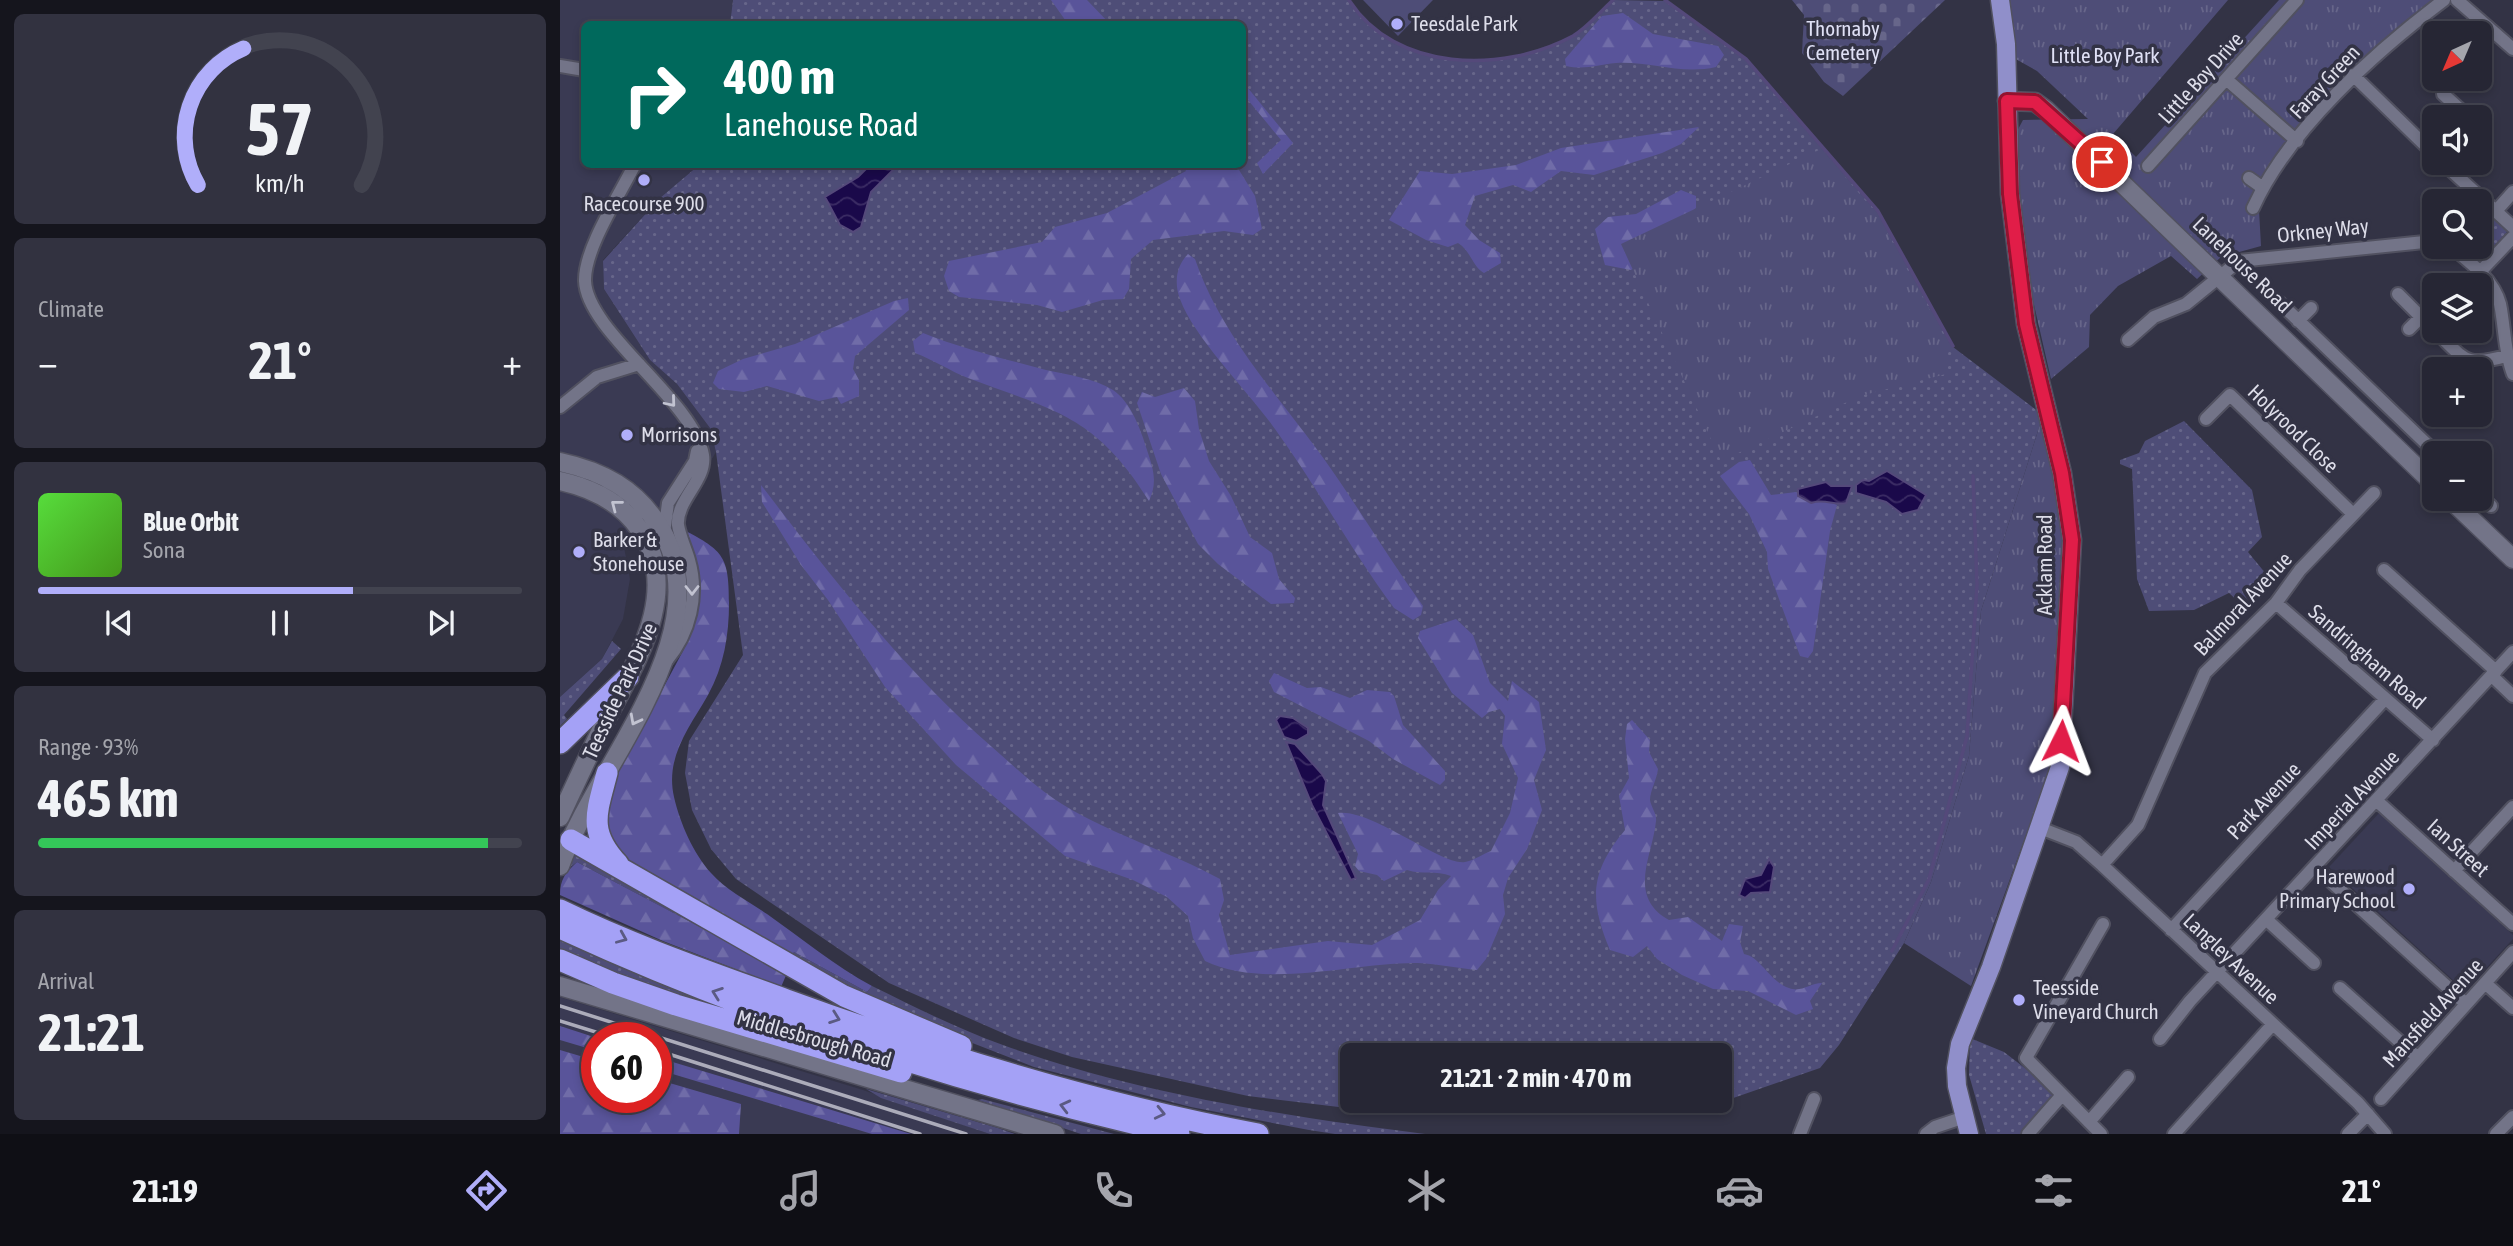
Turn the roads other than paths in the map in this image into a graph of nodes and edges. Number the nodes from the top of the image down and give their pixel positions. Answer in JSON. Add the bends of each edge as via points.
{"nodes":[{"id":1,"x":2000,"y":0,"type":"edge"},
{"id":2,"x":2297,"y":0,"type":"edge"},
{"id":3,"x":2444,"y":0,"type":"edge"},
{"id":4,"x":2457,"y":0,"type":"edge"},
{"id":5,"x":2513,"y":48,"type":"edge"},
{"id":6,"x":560,"y":66,"type":"edge"},
{"id":7,"x":581,"y":70,"type":"edge"},
{"id":8,"x":2353,"y":75,"type":"junction"},
{"id":9,"x":2226,"y":79,"type":"junction"},
{"id":10,"x":2443,"y":94,"type":"dead end"},
{"id":11,"x":2007,"y":101,"type":"junction"},
{"id":12,"x":2457,"y":105,"type":"edge"},
{"id":13,"x":2422,"y":140,"type":"edge"},
{"id":14,"x":2297,"y":141,"type":"junction"},
{"id":15,"x":2148,"y":166,"type":"dead end"},
{"id":16,"x":633,"y":168,"type":"edge"},
{"id":17,"x":2455,"y":175,"type":"edge"},
{"id":18,"x":2249,"y":177,"type":"dead end"},
{"id":19,"x":2263,"y":188,"type":"junction"},
{"id":20,"x":2470,"y":189,"type":"edge"},
{"id":21,"x":2513,"y":192,"type":"edge"},
{"id":22,"x":2253,"y":208,"type":"dead end"},
{"id":23,"x":2492,"y":208,"type":"edge"},
{"id":24,"x":2496,"y":211,"type":"junction"},
{"id":25,"x":2513,"y":227,"type":"edge"},
{"id":26,"x":2513,"y":237,"type":"edge"},
{"id":27,"x":2422,"y":242,"type":"edge"},
{"id":28,"x":2465,"y":259,"type":"edge"},
{"id":29,"x":2480,"y":272,"type":"junction"},
{"id":30,"x":2220,"y":275,"type":"junction"},
{"id":31,"x":2398,"y":294,"type":"dead end"},
{"id":32,"x":2277,"y":300,"type":"dead end"},
{"id":33,"x":2311,"y":308,"type":"dead end"},
{"id":34,"x":2421,"y":317,"type":"joint"},
{"id":35,"x":2298,"y":321,"type":"junction"},
{"id":36,"x":2409,"y":329,"type":"dead end"},
{"id":37,"x":2128,"y":340,"type":"dead end"},
{"id":38,"x":2448,"y":343,"type":"edge"},
{"id":39,"x":2506,"y":356,"type":"junction"},
{"id":40,"x":639,"y":363,"type":"junction"},
{"id":41,"x":2513,"y":374,"type":"edge"},
{"id":42,"x":2380,"y":400,"type":"junction"},
{"id":43,"x":560,"y":407,"type":"edge"},
{"id":44,"x":2364,"y":417,"type":"junction"},
{"id":45,"x":2206,"y":419,"type":"dead end"},
{"id":46,"x":2423,"y":441,"type":"edge"},
{"id":47,"x":698,"y":443,"type":"junction"},
{"id":48,"x":560,"y":462,"type":"edge"},
{"id":49,"x":2422,"y":473,"type":"edge"},
{"id":50,"x":560,"y":481,"type":"edge"},
{"id":51,"x":2374,"y":493,"type":"dead end"},
{"id":52,"x":2463,"y":511,"type":"edge"},
{"id":53,"x":2353,"y":514,"type":"junction"},
{"id":54,"x":664,"y":533,"type":"junction"},
{"id":55,"x":2513,"y":559,"type":"edge"},
{"id":56,"x":2384,"y":570,"type":"dead end"},
{"id":57,"x":2276,"y":603,"type":"junction"},
{"id":58,"x":2513,"y":652,"type":"edge"},
{"id":59,"x":662,"y":666,"type":"junction"},
{"id":60,"x":2494,"y":674,"type":"junction"},
{"id":61,"x":628,"y":677,"type":"junction"},
{"id":62,"x":2513,"y":696,"type":"edge"},
{"id":63,"x":2385,"y":699,"type":"junction"},
{"id":64,"x":2433,"y":740,"type":"junction"},
{"id":65,"x":560,"y":743,"type":"edge"},
{"id":66,"x":607,"y":773,"type":"junction"},
{"id":67,"x":2377,"y":800,"type":"junction"},
{"id":68,"x":2513,"y":807,"type":"edge"},
{"id":69,"x":560,"y":817,"type":"edge"},
{"id":70,"x":2040,"y":828,"type":"junction"},
{"id":71,"x":563,"y":849,"type":"edge"},
{"id":72,"x":2102,"y":865,"type":"junction"},
{"id":73,"x":2315,"y":867,"type":"junction"},
{"id":74,"x":624,"y":871,"type":"junction"},
{"id":75,"x":2454,"y":871,"type":"junction"},
{"id":76,"x":560,"y":909,"type":"edge"},
{"id":77,"x":2267,"y":920,"type":"junction"},
{"id":78,"x":2103,"y":924,"type":"dead end"},
{"id":79,"x":2513,"y":924,"type":"edge"},
{"id":80,"x":560,"y":928,"type":"edge"},
{"id":81,"x":2171,"y":930,"type":"junction"},
{"id":82,"x":2513,"y":953,"type":"edge"},
{"id":83,"x":560,"y":960,"type":"edge"},
{"id":84,"x":2314,"y":963,"type":"dead end"},
{"id":85,"x":560,"y":968,"type":"edge"},
{"id":86,"x":2217,"y":973,"type":"junction"},
{"id":87,"x":589,"y":974,"type":"junction"},
{"id":88,"x":2486,"y":984,"type":"junction"},
{"id":89,"x":560,"y":986,"type":"edge"},
{"id":90,"x":2340,"y":988,"type":"dead end"},
{"id":91,"x":2466,"y":1004,"type":"junction"},
{"id":92,"x":2513,"y":1008,"type":"edge"},
{"id":93,"x":2273,"y":1024,"type":"junction"},
{"id":94,"x":2160,"y":1039,"type":"dead end"},
{"id":95,"x":2418,"y":1058,"type":"junction"},
{"id":96,"x":2128,"y":1077,"type":"dead end"},
{"id":97,"x":2062,"y":1095,"type":"junction"},
{"id":98,"x":1094,"y":1097,"type":"junction"},
{"id":99,"x":1037,"y":1099,"type":"junction"},
{"id":100,"x":1814,"y":1099,"type":"dead end"},
{"id":101,"x":2381,"y":1099,"type":"dead end"},
{"id":102,"x":2368,"y":1114,"type":"junction"},
{"id":103,"x":2513,"y":1117,"type":"edge"},
{"id":104,"x":1967,"y":1125,"type":"edge"},
{"id":105,"x":2094,"y":1130,"type":"edge"},
{"id":106,"x":1055,"y":1134,"type":"edge"},
{"id":107,"x":1179,"y":1134,"type":"edge"},
{"id":108,"x":1258,"y":1134,"type":"edge"},
{"id":109,"x":1800,"y":1134,"type":"edge"},
{"id":110,"x":1926,"y":1134,"type":"edge"},
{"id":111,"x":2028,"y":1134,"type":"edge"},
{"id":112,"x":2174,"y":1134,"type":"edge"},
{"id":113,"x":2348,"y":1134,"type":"edge"},
{"id":114,"x":2385,"y":1134,"type":"edge"},
{"id":115,"x":2496,"y":1134,"type":"edge"}],
"edges":[{"from":1,"to":11,"type":"main road","name":"Acklam Road"},
{"from":2,"to":9,"type":"street","name":"Little Boy Drive"},
{"from":3,"to":8,"type":"street","name":"Faray Green"},
{"from":4,"to":5,"type":"street"},
{"from":6,"to":7,"type":"street"},
{"from":8,"to":13,"type":"street"},
{"from":8,"to":14,"type":"street","name":"Faray Green"},
{"from":9,"to":14,"type":"street"},
{"from":9,"to":15,"type":"street","name":"Little Boy Drive","via":[[2165,155]]},
{"from":10,"to":12,"type":"street"},
{"from":11,"to":30,"type":"street","name":"Lanehouse Road","via":[[2035,102],[2046,110]]},
{"from":11,"to":70,"type":"main road","name":"Acklam Road","via":[[2010,194],[2026,324],[2062,473],[2072,540],[2060,767]]},
{"from":14,"to":19,"type":"street","name":"Faray Green"},
{"from":16,"to":40,"type":"street","via":[[590,254],[584,283],[597,314]]},
{"from":17,"to":20,"type":"street"},
{"from":18,"to":19,"type":"street"},
{"from":19,"to":22,"type":"street","name":"Faray Green"},
{"from":21,"to":24,"type":"street"},
{"from":23,"to":24,"type":"street"},
{"from":24,"to":25,"type":"street"},
{"from":26,"to":29,"type":"street"},
{"from":27,"to":30,"type":"street","name":"Orkney Way","via":[[2260,257],[2239,261]]},
{"from":28,"to":29,"type":"street"},
{"from":29,"to":39,"type":"street","via":[[2499,302]]},
{"from":30,"to":37,"type":"street","name":"Orkney Way","via":[[2186,303],[2154,317]]},
{"from":30,"to":44,"type":"street","name":"Lanehouse Road"},
{"from":31,"to":34,"type":"street"},
{"from":32,"to":35,"type":"street"},
{"from":33,"to":35,"type":"street"},
{"from":34,"to":36,"type":"street"},
{"from":35,"to":42,"type":"street"},
{"from":38,"to":39,"type":"street","via":[[2465,359],[2479,363]]},
{"from":39,"to":41,"type":"street"},
{"from":40,"to":43,"type":"street","via":[[597,377]]},
{"from":40,"to":47,"type":"street","one_way":true,"via":[[690,425]]},
{"from":42,"to":44,"type":"street"},
{"from":42,"to":46,"type":"street"},
{"from":44,"to":49,"type":"street","name":"Lanehouse Road"},
{"from":45,"to":53,"type":"street","name":"Holyrood Close","via":[[2230,395]]},
{"from":47,"to":54,"type":"street","via":[[695,461],[668,503]]},
{"from":47,"to":59,"type":"street","one_way":true,"via":[[702,465],[678,515],[693,593],[682,642]]},
{"from":48,"to":54,"type":"street","name":"Teesside Park Drive","via":[[598,473],[628,489]]},
{"from":61,"to":50,"type":"street","name":"Teesside Park Drive","one_way":true,"via":[[653,616],[656,565],[646,539],[615,503]]},
{"from":51,"to":53,"type":"street","name":"Balmoral Avenue"},
{"from":52,"to":55,"type":"street"},
{"from":53,"to":57,"type":"street","name":"Balmoral Avenue"},
{"from":54,"to":59,"type":"street","name":"Teesside Park Drive","via":[[676,568],[679,606]]},
{"from":56,"to":60,"type":"street"},
{"from":57,"to":63,"type":"street","name":"Sandringham Road"},
{"from":57,"to":72,"type":"street","name":"Balmoral Avenue","via":[[2205,673],[2138,825]]},
{"from":58,"to":60,"type":"street","name":"Imperial Avenue"},
{"from":59,"to":66,"type":"street","name":"Teesside Park Drive","one_way":true},
{"from":60,"to":62,"type":"street"},
{"from":60,"to":64,"type":"street","name":"Imperial Avenue"},
{"from":61,"to":65,"type":"highway"},
{"from":61,"to":69,"type":"street","name":"Teesside Park Drive"},
{"from":63,"to":64,"type":"street","name":"Sandringham Road"},
{"from":63,"to":81,"type":"street","name":"Park Avenue"},
{"from":64,"to":67,"type":"street","name":"Imperial Avenue"},
{"from":66,"to":71,"type":"street","name":"Teesside Park Drive"},
{"from":66,"to":74,"type":"highway","via":[[595,822],[600,839]]},
{"from":67,"to":73,"type":"street","name":"Imperial Avenue"},
{"from":67,"to":75,"type":"street","name":"Ian Street"},
{"from":68,"to":75,"type":"street"},
{"from":70,"to":72,"type":"street","name":"Langley Avenue","via":[[2076,842]]},
{"from":70,"to":104,"type":"main road","name":"Acklam Road","via":[[1960,1044],[1956,1068]]},
{"from":71,"to":74,"type":"highway"},
{"from":72,"to":81,"type":"street","name":"Langley Avenue"},
{"from":73,"to":77,"type":"street","name":"Imperial Avenue"},
{"from":73,"to":91,"type":"street"},
{"from":74,"to":98,"type":"highway","via":[[844,996]]},
{"from":75,"to":79,"type":"street","name":"Ian Street"},
{"from":76,"to":98,"type":"highway","one_way":true,"via":[[663,955],[896,1040]]},
{"from":77,"to":84,"type":"street"},
{"from":77,"to":86,"type":"street","name":"Imperial Avenue"},
{"from":78,"to":97,"type":"street","via":[[2026,1059]]},
{"from":99,"to":80,"type":"highway","one_way":true,"via":[[893,1057],[664,974]]},
{"from":81,"to":86,"type":"street","name":"Langley Avenue"},
{"from":82,"to":88,"type":"street","name":"Mansfield Avenue"},
{"from":83,"to":87,"type":"highway"},
{"from":85,"to":87,"type":"highway"},
{"from":86,"to":93,"type":"street","name":"Langley Avenue"},
{"from":86,"to":94,"type":"street","name":"Imperial Avenue"},
{"from":87,"to":99,"type":"highway","via":[[862,1063],[986,1093]]},
{"from":88,"to":91,"type":"street","name":"Mansfield Avenue"},
{"from":88,"to":92,"type":"street"},
{"from":89,"to":106,"type":"street","name":"Middlesbrough Road"},
{"from":90,"to":95,"type":"street"},
{"from":91,"to":95,"type":"street","name":"Mansfield Avenue"},
{"from":93,"to":102,"type":"street","name":"Langley Avenue"},
{"from":93,"to":112,"type":"street"},
{"from":95,"to":101,"type":"street","name":"Mansfield Avenue"},
{"from":96,"to":105,"type":"street"},
{"from":97,"to":105,"type":"street"},
{"from":97,"to":111,"type":"street"},
{"from":98,"to":108,"type":"highway","one_way":true},
{"from":107,"to":99,"type":"highway","one_way":true},
{"from":100,"to":109,"type":"street"},
{"from":102,"to":113,"type":"street"},
{"from":102,"to":114,"type":"street","name":"Langley Avenue"},
{"from":103,"to":115,"type":"street"},
{"from":104,"to":110,"type":"street","name":"Acklam Road"}]}
